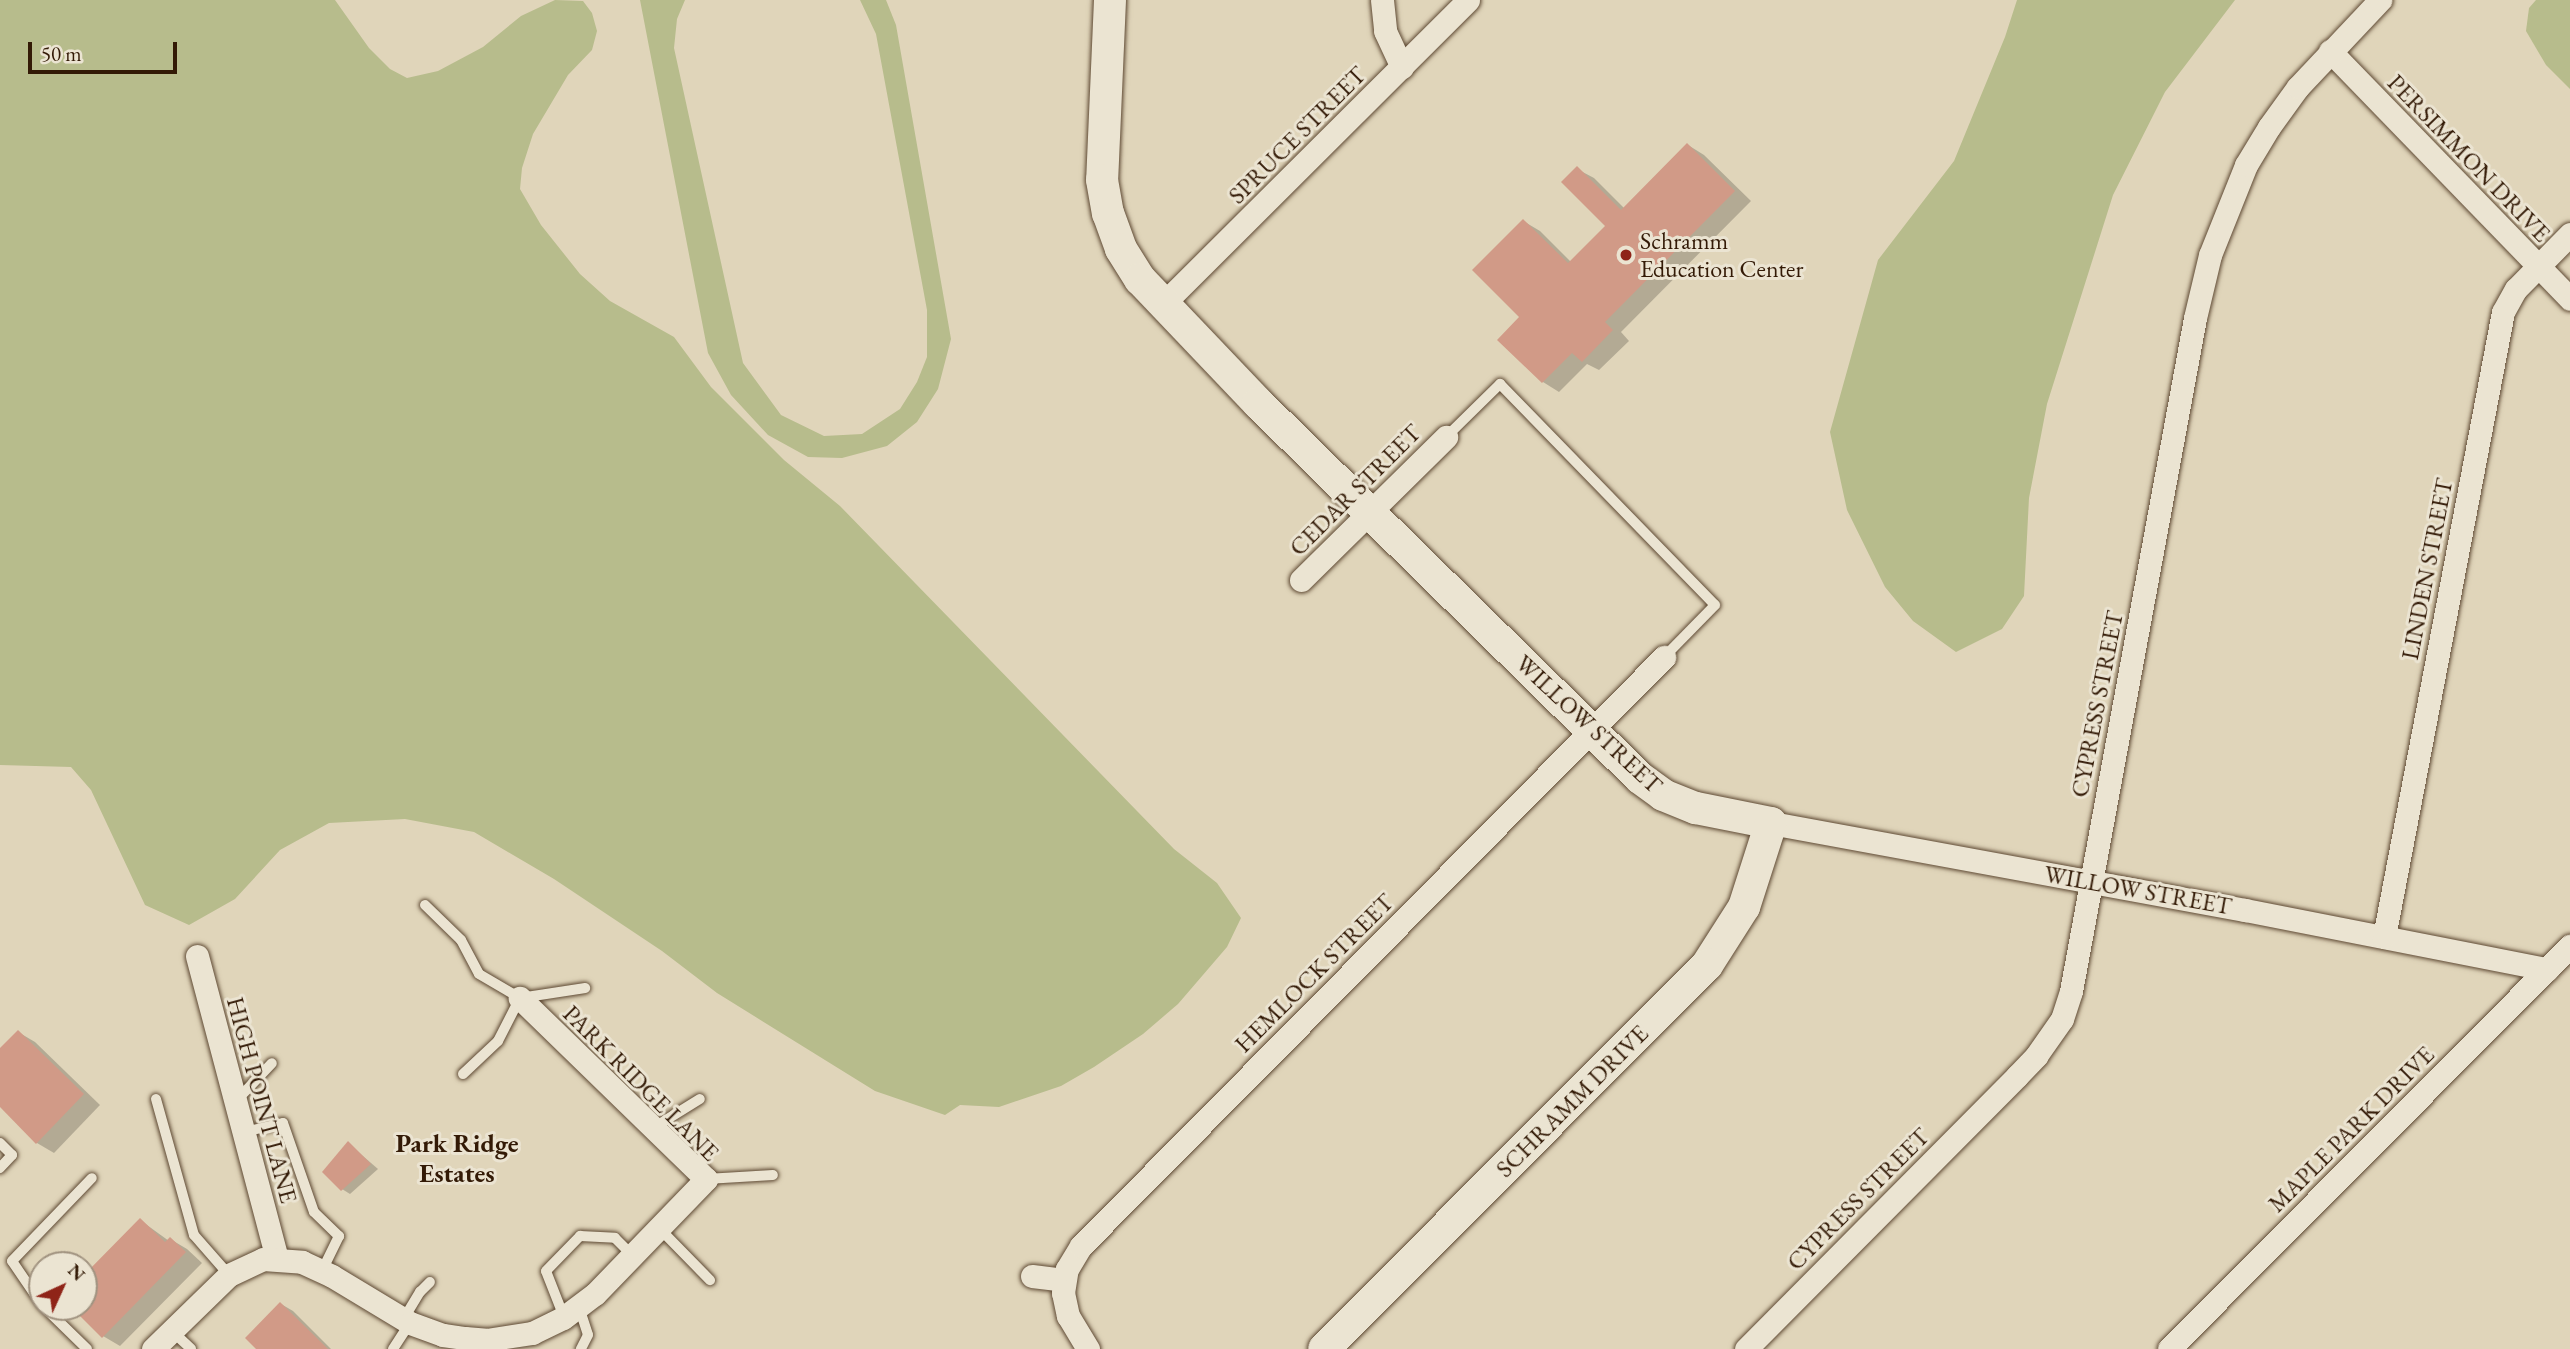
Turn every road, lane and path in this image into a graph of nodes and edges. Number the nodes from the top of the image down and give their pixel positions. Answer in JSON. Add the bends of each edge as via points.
{"nodes":[{"id":1,"x":1110,"y":0,"type":"edge"},
{"id":2,"x":1381,"y":0,"type":"edge"},
{"id":3,"x":1468,"y":0,"type":"edge"},
{"id":4,"x":2380,"y":0,"type":"edge"},
{"id":5,"x":2330,"y":51,"type":"junction"},
{"id":6,"x":1402,"y":67,"type":"junction"},
{"id":7,"x":2570,"y":234,"type":"edge"},
{"id":8,"x":2537,"y":267,"type":"junction"},
{"id":9,"x":2570,"y":299,"type":"edge"},
{"id":10,"x":1163,"y":305,"type":"junction"},
{"id":11,"x":1446,"y":437,"type":"joint"},
{"id":12,"x":1370,"y":513,"type":"junction"},
{"id":13,"x":1301,"y":580,"type":"dead end"},
{"id":14,"x":1664,"y":657,"type":"joint"},
{"id":15,"x":1592,"y":731,"type":"junction"},
{"id":16,"x":1771,"y":823,"type":"junction"},
{"id":17,"x":2090,"y":882,"type":"junction"},
{"id":18,"x":425,"y":905,"type":"dead end"},
{"id":19,"x":2384,"y":937,"type":"junction"},
{"id":20,"x":2570,"y":946,"type":"edge"},
{"id":21,"x":197,"y":956,"type":"dead end"},
{"id":22,"x":2547,"y":969,"type":"junction"},
{"id":23,"x":584,"y":988,"type":"dead end"},
{"id":24,"x":520,"y":998,"type":"junction"},
{"id":25,"x":272,"y":1063,"type":"dead end"},
{"id":26,"x":463,"y":1074,"type":"dead end"},
{"id":27,"x":156,"y":1099,"type":"dead end"},
{"id":28,"x":700,"y":1099,"type":"dead end"},
{"id":29,"x":236,"y":1101,"type":"junction"},
{"id":30,"x":653,"y":1128,"type":"junction"},
{"id":31,"x":243,"y":1132,"type":"junction"},
{"id":32,"x":0,"y":1143,"type":"edge"},
{"id":33,"x":0,"y":1167,"type":"edge"},
{"id":34,"x":773,"y":1175,"type":"dead end"},
{"id":35,"x":92,"y":1178,"type":"dead end"},
{"id":36,"x":706,"y":1179,"type":"junction"},
{"id":37,"x":659,"y":1228,"type":"junction"},
{"id":38,"x":632,"y":1255,"type":"junction"},
{"id":39,"x":277,"y":1258,"type":"junction"},
{"id":40,"x":322,"y":1271,"type":"junction"},
{"id":41,"x":229,"y":1275,"type":"junction"},
{"id":42,"x":1032,"y":1276,"type":"dead end"},
{"id":43,"x":710,"y":1280,"type":"dead end"},
{"id":44,"x":1064,"y":1280,"type":"junction"},
{"id":45,"x":430,"y":1282,"type":"dead end"},
{"id":46,"x":28,"y":1284,"type":"edge"},
{"id":47,"x":572,"y":1312,"type":"junction"},
{"id":48,"x":58,"y":1321,"type":"edge"},
{"id":49,"x":407,"y":1322,"type":"junction"},
{"id":50,"x":172,"y":1331,"type":"junction"},
{"id":51,"x":499,"y":1344,"type":"edge"},
{"id":52,"x":87,"y":1349,"type":"edge"},
{"id":53,"x":153,"y":1349,"type":"edge"},
{"id":54,"x":191,"y":1349,"type":"edge"},
{"id":55,"x":393,"y":1349,"type":"edge"},
{"id":56,"x":581,"y":1349,"type":"edge"},
{"id":57,"x":1088,"y":1349,"type":"edge"},
{"id":58,"x":1324,"y":1349,"type":"edge"},
{"id":59,"x":1746,"y":1349,"type":"edge"},
{"id":60,"x":2169,"y":1349,"type":"edge"}],
"edges":[{"from":1,"to":10,"type":"street","name":"WILLOW STREET","via":[[1102,180],[1121,249]]},
{"from":2,"to":6,"type":"street","via":[[1385,31]]},
{"from":3,"to":6,"type":"street","name":"SPRUCE STREET"},
{"from":4,"to":5,"type":"street","name":"CYPRESS STREET"},
{"from":5,"to":8,"type":"street","name":"PERSIMMON DRIVE"},
{"from":5,"to":17,"type":"street","name":"CYPRESS STREET","via":[[2298,87],[2246,165],[2202,286]]},
{"from":6,"to":10,"type":"street","name":"SPRUCE STREET"},
{"from":7,"to":8,"type":"street","name":"LINDEN STREET"},
{"from":8,"to":9,"type":"street","name":"PERSIMMON DRIVE"},
{"from":8,"to":19,"type":"street","name":"LINDEN STREET","via":[[2510,298],[2498,332]]},
{"from":10,"to":12,"type":"street","name":"WILLOW STREET"},
{"from":11,"to":12,"type":"street","name":"CEDAR STREET"},
{"from":11,"to":14,"type":"lane","via":[[1500,384],[1715,605]]},
{"from":12,"to":13,"type":"street","name":"CEDAR STREET"},
{"from":12,"to":15,"type":"street","name":"WILLOW STREET"},
{"from":14,"to":15,"type":"street","name":"HEMLOCK STREET"},
{"from":15,"to":16,"type":"street","name":"WILLOW STREET","via":[[1663,794],[1696,808]]},
{"from":15,"to":44,"type":"street","name":"HEMLOCK STREET","via":[[1081,1246]]},
{"from":16,"to":17,"type":"street","name":"WILLOW STREET"},
{"from":16,"to":58,"type":"street","name":"SCHRAMM DRIVE","via":[[1744,907],[1707,965]]},
{"from":17,"to":19,"type":"street","name":"WILLOW STREET"},
{"from":17,"to":59,"type":"street","name":"CYPRESS STREET","via":[[2071,991],[2049,1039]]},
{"from":18,"to":24,"type":"lane","via":[[461,940],[479,974]]},
{"from":19,"to":22,"type":"street","name":"WILLOW STREET"},
{"from":20,"to":22,"type":"street","name":"MAPLE PARK DRIVE"},
{"from":21,"to":29,"type":"street","name":"HIGH POINT LANE"},
{"from":22,"to":60,"type":"street","name":"MAPLE PARK DRIVE"},
{"from":23,"to":24,"type":"lane"},
{"from":24,"to":26,"type":"lane","via":[[498,1041]]},
{"from":24,"to":30,"type":"street","name":"PARK RIDGE LANE"},
{"from":25,"to":29,"type":"lane"},
{"from":27,"to":41,"type":"lane","via":[[194,1236]]},
{"from":28,"to":30,"type":"lane"},
{"from":29,"to":31,"type":"street","name":"HIGH POINT LANE"},
{"from":30,"to":36,"type":"street","name":"PARK RIDGE LANE"},
{"from":31,"to":39,"type":"street","name":"HIGH POINT LANE"},
{"from":31,"to":40,"type":"lane","via":[[283,1123],[314,1212],[339,1236]]},
{"from":32,"to":33,"type":"lane","via":[[12,1155]]},
{"from":34,"to":36,"type":"lane"},
{"from":35,"to":46,"type":"lane","via":[[12,1261]]},
{"from":36,"to":37,"type":"street","name":"PARK RIDGE LANE"},
{"from":37,"to":38,"type":"street","name":"PARK RIDGE LANE"},
{"from":37,"to":43,"type":"lane"},
{"from":38,"to":47,"type":"street","name":"PARK RIDGE LANE"},
{"from":38,"to":47,"type":"lane","via":[[615,1238],[580,1236],[546,1270]]},
{"from":39,"to":40,"type":"street","name":"PARK RIDGE LANE"},
{"from":39,"to":41,"type":"street","name":"PARK RIDGE LANE","via":[[253,1262]]},
{"from":40,"to":49,"type":"street","name":"PARK RIDGE LANE"},
{"from":41,"to":50,"type":"street","name":"PARK RIDGE LANE"},
{"from":42,"to":44,"type":"street"},
{"from":44,"to":57,"type":"street","via":[[1068,1316]]},
{"from":45,"to":49,"type":"lane"},
{"from":47,"to":51,"type":"street","name":"PARK RIDGE LANE"},
{"from":47,"to":56,"type":"lane","via":[[588,1335]]},
{"from":48,"to":52,"type":"lane"},
{"from":49,"to":51,"type":"street","name":"PARK RIDGE LANE","via":[[443,1335]]},
{"from":49,"to":55,"type":"lane"},
{"from":50,"to":53,"type":"street","name":"PARK RIDGE LANE"},
{"from":50,"to":54,"type":"lane"}]}
